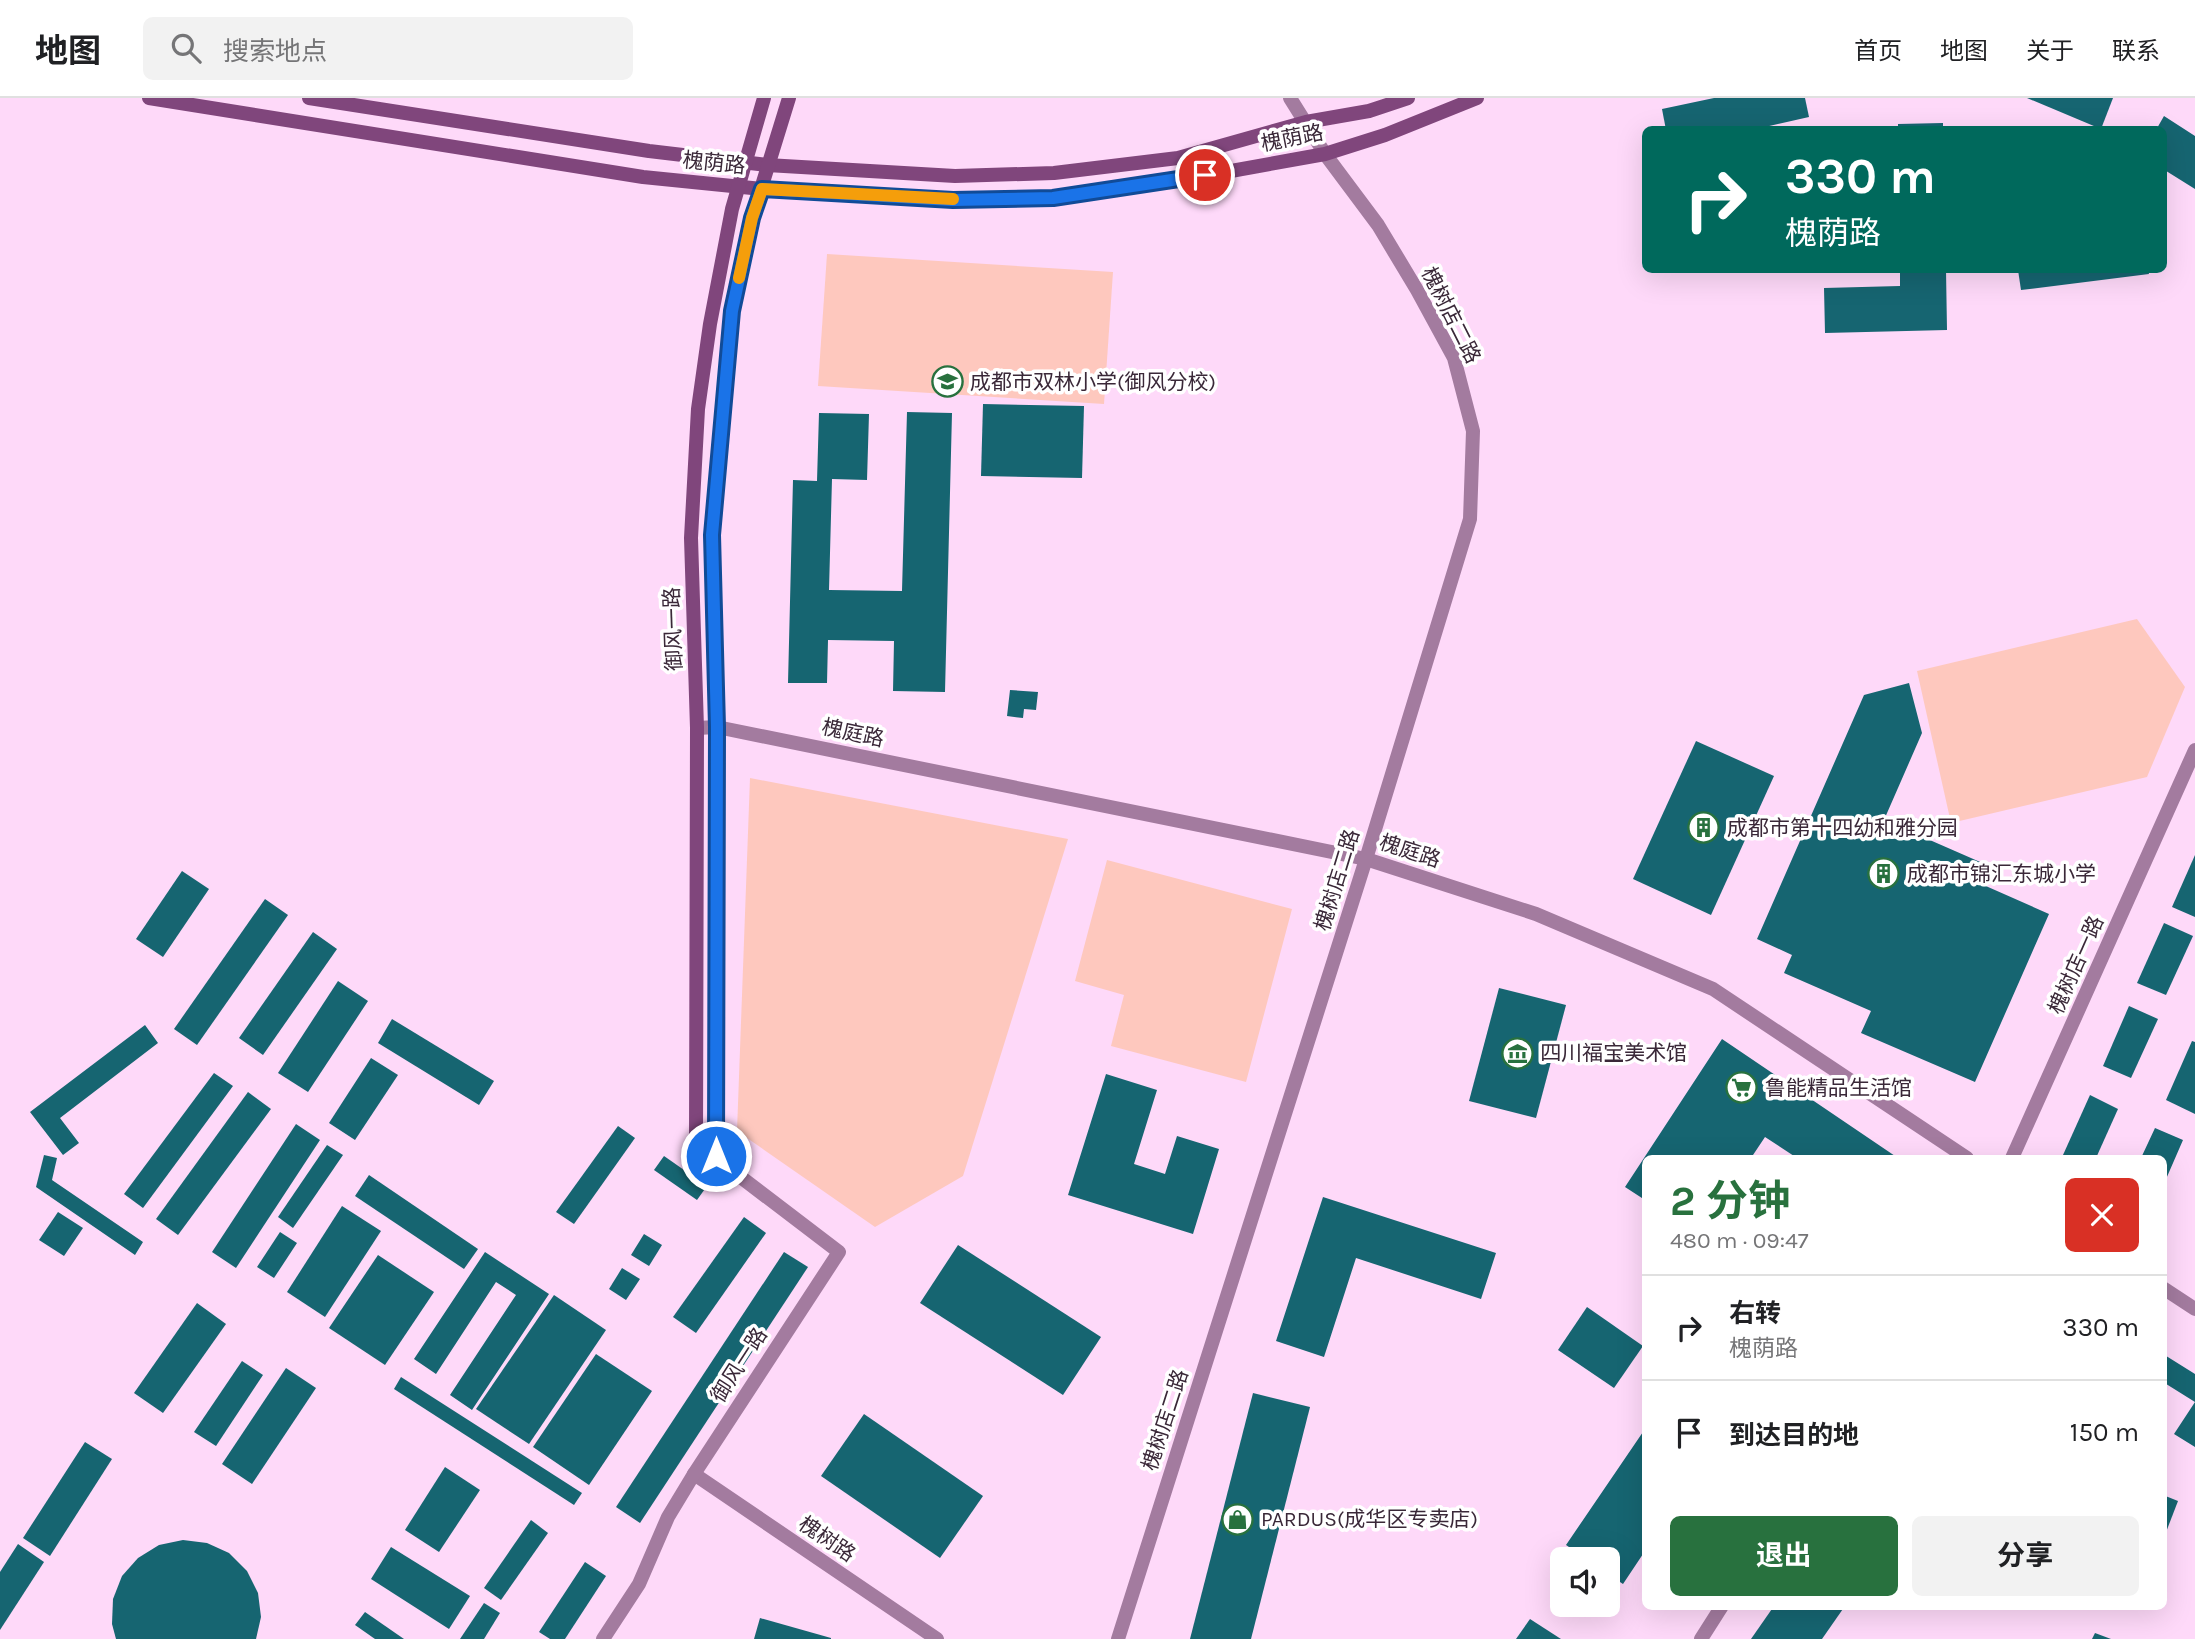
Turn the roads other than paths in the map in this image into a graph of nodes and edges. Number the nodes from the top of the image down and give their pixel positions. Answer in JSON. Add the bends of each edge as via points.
{"nodes":[{"id":1,"x":149,"y":98,"type":"edge"},
{"id":2,"x":309,"y":98,"type":"edge"},
{"id":3,"x":764,"y":98,"type":"edge"},
{"id":4,"x":789,"y":98,"type":"edge"},
{"id":5,"x":1290,"y":98,"type":"edge"},
{"id":6,"x":1408,"y":98,"type":"edge"},
{"id":7,"x":1477,"y":98,"type":"edge"},
{"id":8,"x":1306,"y":122,"type":"junction"},
{"id":9,"x":1325,"y":154,"type":"junction"},
{"id":10,"x":744,"y":162,"type":"junction"},
{"id":11,"x":767,"y":165,"type":"junction"},
{"id":12,"x":739,"y":186,"type":"junction"},
{"id":13,"x":762,"y":189,"type":"junction"},
{"id":14,"x":717,"y":727,"type":"junction"},
{"id":15,"x":697,"y":728,"type":"junction"},
{"id":16,"x":2195,"y":750,"type":"edge"},
{"id":17,"x":1366,"y":859,"type":"junction"},
{"id":18,"x":696,"y":1143,"type":"joint"},
{"id":19,"x":1962,"y":1155,"type":"edge"},
{"id":20,"x":2013,"y":1155,"type":"edge"},
{"id":21,"x":716,"y":1156,"type":"junction"},
{"id":22,"x":2167,"y":1291,"type":"edge"},
{"id":23,"x":2195,"y":1309,"type":"edge"},
{"id":24,"x":694,"y":1474,"type":"junction"},
{"id":25,"x":1719,"y":1610,"type":"edge"},
{"id":26,"x":603,"y":1639,"type":"edge"},
{"id":27,"x":937,"y":1639,"type":"edge"},
{"id":28,"x":1118,"y":1639,"type":"edge"},
{"id":29,"x":1701,"y":1639,"type":"edge"}],
"edges":[{"from":1,"to":12,"type":"main road","name":"槐荫路","via":[[643,177]]},
{"from":2,"to":10,"type":"main road","name":"槐荫路"},
{"from":3,"to":10,"type":"main road","name":"御风一路"},
{"from":4,"to":11,"type":"main road","name":"御风一路"},
{"from":5,"to":8,"type":"street","name":"槐树店二路"},
{"from":6,"to":8,"type":"main road","name":"槐荫路","via":[[1369,111]]},
{"from":7,"to":9,"type":"main road","name":"槐荫路"},
{"from":8,"to":9,"type":"street","name":"槐树店二路"},
{"from":8,"to":11,"type":"main road","name":"槐荫路","via":[[1178,158],[1054,173],[954,176]]},
{"from":9,"to":13,"type":"main road","name":"槐荫路","via":[[1053,198],[953,200]]},
{"from":9,"to":17,"type":"street","name":"槐树店二路","via":[[1378,225],[1418,290],[1454,358],[1473,431],[1470,519]]},
{"from":10,"to":11,"type":"main road","name":"槐荫路"},
{"from":10,"to":12,"type":"main road","name":"御风一路"},
{"from":11,"to":13,"type":"main road","name":"御风一路"},
{"from":12,"to":13,"type":"main road","name":"槐荫路"},
{"from":12,"to":15,"type":"main road","name":"御风一路","via":[[710,324],[698,409],[691,538]]},
{"from":13,"to":14,"type":"main road","name":"御风一路","via":[[732,311],[712,535]]},
{"from":14,"to":15,"type":"street","name":"槐庭路"},
{"from":14,"to":17,"type":"street","name":"槐庭路"},
{"from":14,"to":21,"type":"main road","name":"御风一路"},
{"from":15,"to":18,"type":"main road","name":"御风一路"},
{"from":16,"to":20,"type":"street","name":"槐树店一路"},
{"from":17,"to":19,"type":"street","name":"槐庭路","via":[[1536,914],[1713,989]]},
{"from":17,"to":28,"type":"street","name":"槐树店二路"},
{"from":18,"to":21,"type":"street","name":"御风一路"},
{"from":21,"to":24,"type":"street","name":"御风一路","via":[[839,1252]]},
{"from":22,"to":23,"type":"street"},
{"from":24,"to":26,"type":"street","name":"御风一路","via":[[668,1517],[639,1584]]},
{"from":24,"to":27,"type":"street","name":"槐树路"},
{"from":25,"to":29,"type":"street"}]}
